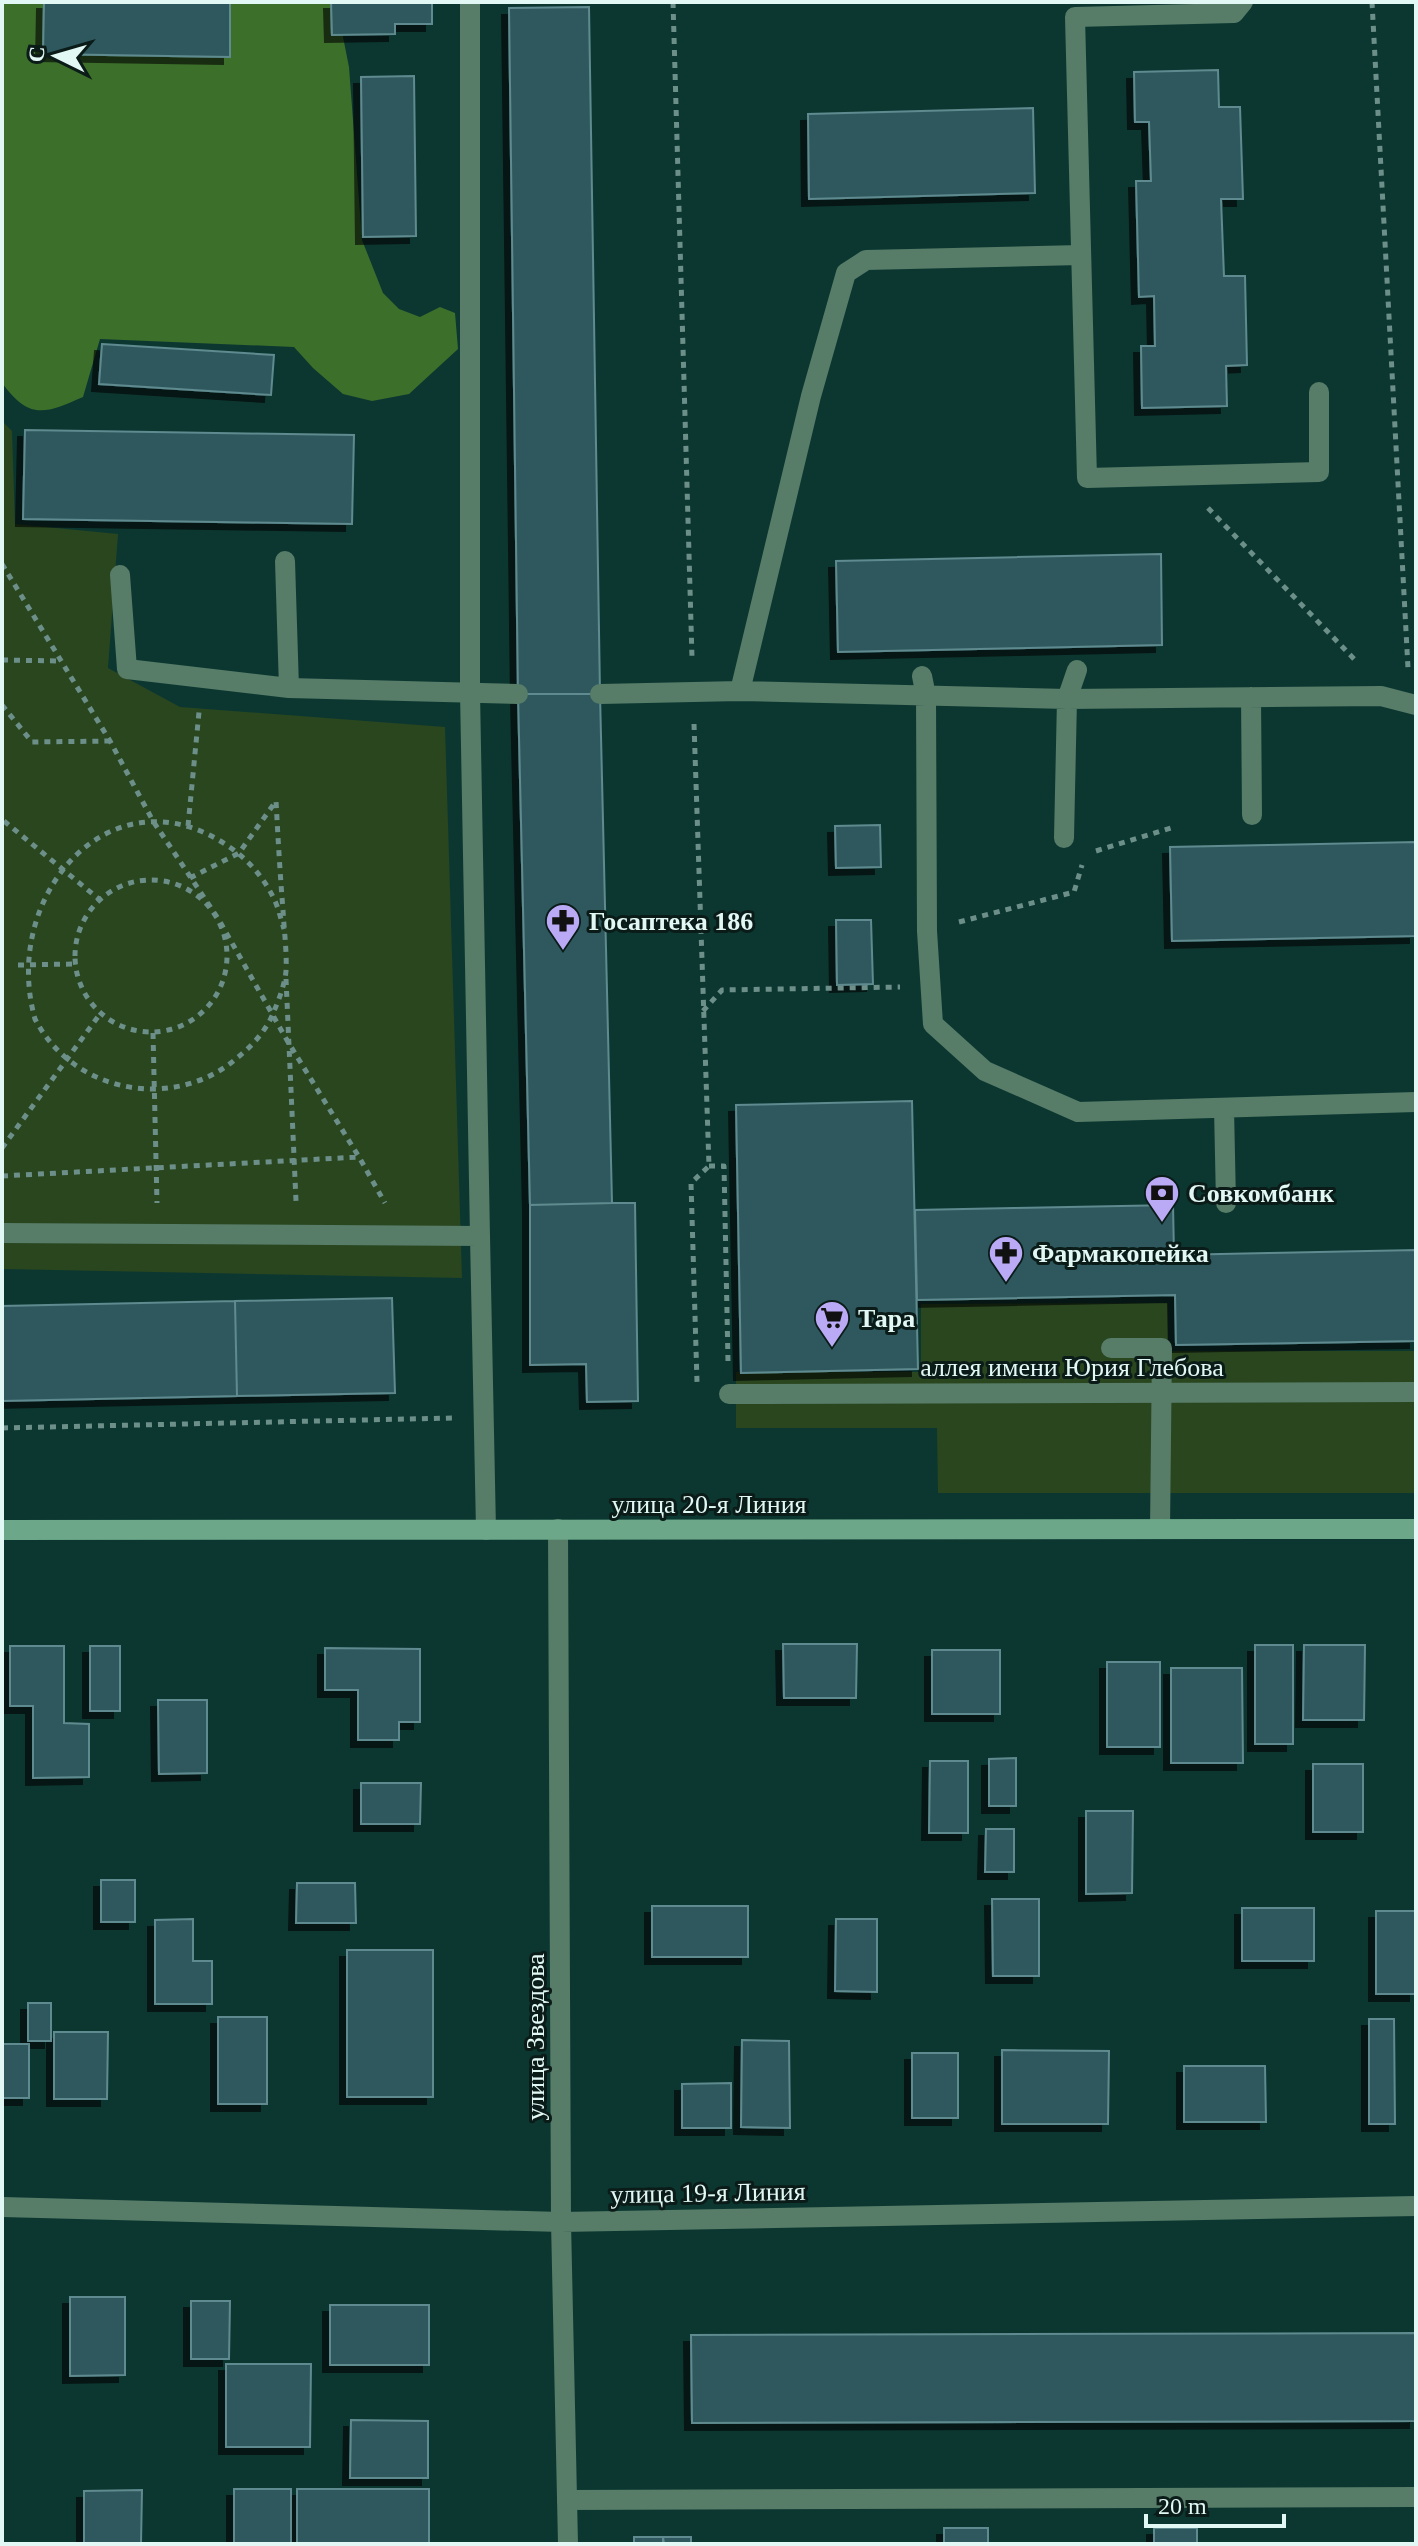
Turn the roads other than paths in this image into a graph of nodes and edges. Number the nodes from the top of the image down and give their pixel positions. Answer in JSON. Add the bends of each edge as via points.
{"nodes":[{"id":1,"x":470,"y":2,"type":"edge"},
{"id":2,"x":1243,"y":2,"type":"edge"},
{"id":3,"x":1081,"y":255,"type":"junction"},
{"id":4,"x":1319,"y":392,"type":"dead end"},
{"id":5,"x":285,"y":561,"type":"dead end"},
{"id":6,"x":120,"y":575,"type":"dead end"},
{"id":7,"x":1077,"y":670,"type":"dead end"},
{"id":8,"x":924,"y":686,"type":"junction"},
{"id":9,"x":289,"y":688,"type":"junction"},
{"id":10,"x":740,"y":691,"type":"junction"},
{"id":11,"x":470,"y":692,"type":"junction"},
{"id":12,"x":518,"y":694,"type":"dead end"},
{"id":13,"x":600,"y":694,"type":"dead end"},
{"id":14,"x":1251,"y":697,"type":"junction"},
{"id":15,"x":1067,"y":699,"type":"junction"},
{"id":16,"x":1416,"y":705,"type":"edge"},
{"id":17,"x":1252,"y":815,"type":"dead end"},
{"id":18,"x":1064,"y":838,"type":"dead end"},
{"id":19,"x":1416,"y":1102,"type":"edge"},
{"id":20,"x":1224,"y":1108,"type":"junction"},
{"id":21,"x":1226,"y":1203,"type":"dead end"},
{"id":22,"x":2,"y":1233,"type":"edge"},
{"id":23,"x":480,"y":1236,"type":"junction"},
{"id":24,"x":1111,"y":1348,"type":"dead end"},
{"id":25,"x":1416,"y":1392,"type":"edge"},
{"id":26,"x":1162,"y":1393,"type":"junction"},
{"id":27,"x":729,"y":1394,"type":"road end"},
{"id":28,"x":558,"y":1529,"type":"junction"},
{"id":29,"x":1160,"y":1529,"type":"junction"},
{"id":30,"x":1416,"y":1529,"type":"edge"},
{"id":31,"x":2,"y":1530,"type":"edge"},
{"id":32,"x":486,"y":1530,"type":"junction"},
{"id":33,"x":1416,"y":2206,"type":"edge"},
{"id":34,"x":2,"y":2207,"type":"edge"},
{"id":35,"x":561,"y":2222,"type":"junction"},
{"id":36,"x":1416,"y":2497,"type":"edge"},
{"id":37,"x":567,"y":2500,"type":"junction"},
{"id":38,"x":568,"y":2544,"type":"edge"}],
"edges":[{"from":1,"to":11,"type":"street"},
{"from":2,"to":3,"type":"street","via":[[1234,13],[1075,17]]},
{"from":3,"to":4,"type":"street","via":[[1087,478],[1319,472]]},
{"from":3,"to":10,"type":"street","via":[[866,260],[846,273]]},
{"from":5,"to":9,"type":"street"},
{"from":6,"to":9,"type":"street","via":[[127,669]]},
{"from":7,"to":15,"type":"street"},
{"from":8,"to":10,"type":"street"},
{"from":8,"to":15,"type":"street"},
{"from":8,"to":20,"type":"street","via":[[933,1024],[985,1071],[1078,1112]]},
{"from":9,"to":11,"type":"street"},
{"from":10,"to":13,"type":"street"},
{"from":11,"to":12,"type":"street"},
{"from":11,"to":23,"type":"street"},
{"from":14,"to":15,"type":"street"},
{"from":14,"to":16,"type":"street","via":[[1381,696]]},
{"from":14,"to":17,"type":"street"},
{"from":15,"to":18,"type":"street"},
{"from":19,"to":20,"type":"street"},
{"from":20,"to":21,"type":"street"},
{"from":22,"to":23,"type":"street"},
{"from":23,"to":32,"type":"street"},
{"from":24,"to":26,"type":"street","via":[[1162,1348]]},
{"from":25,"to":26,"type":"street","name":"аллея имени Юрия Глебова"},
{"from":26,"to":27,"type":"street","name":"аллея имени Юрия Глебова"},
{"from":26,"to":29,"type":"street"},
{"from":28,"to":29,"type":"main road","name":"улица 20-я Линия"},
{"from":28,"to":32,"type":"main road","name":"улица 20-я Линия"},
{"from":28,"to":35,"type":"street","name":"улица Звездова"},
{"from":29,"to":30,"type":"main road","name":"улица 20-я Линия"},
{"from":31,"to":32,"type":"main road","name":"улица 20-я Линия"},
{"from":33,"to":35,"type":"street","name":"улица 19-я Линия"},
{"from":34,"to":35,"type":"street","name":"улица 19-я Линия"},
{"from":35,"to":37,"type":"street","name":"улица Звездова"},
{"from":36,"to":37,"type":"street"},
{"from":37,"to":38,"type":"street","name":"улица Звездова"}]}
